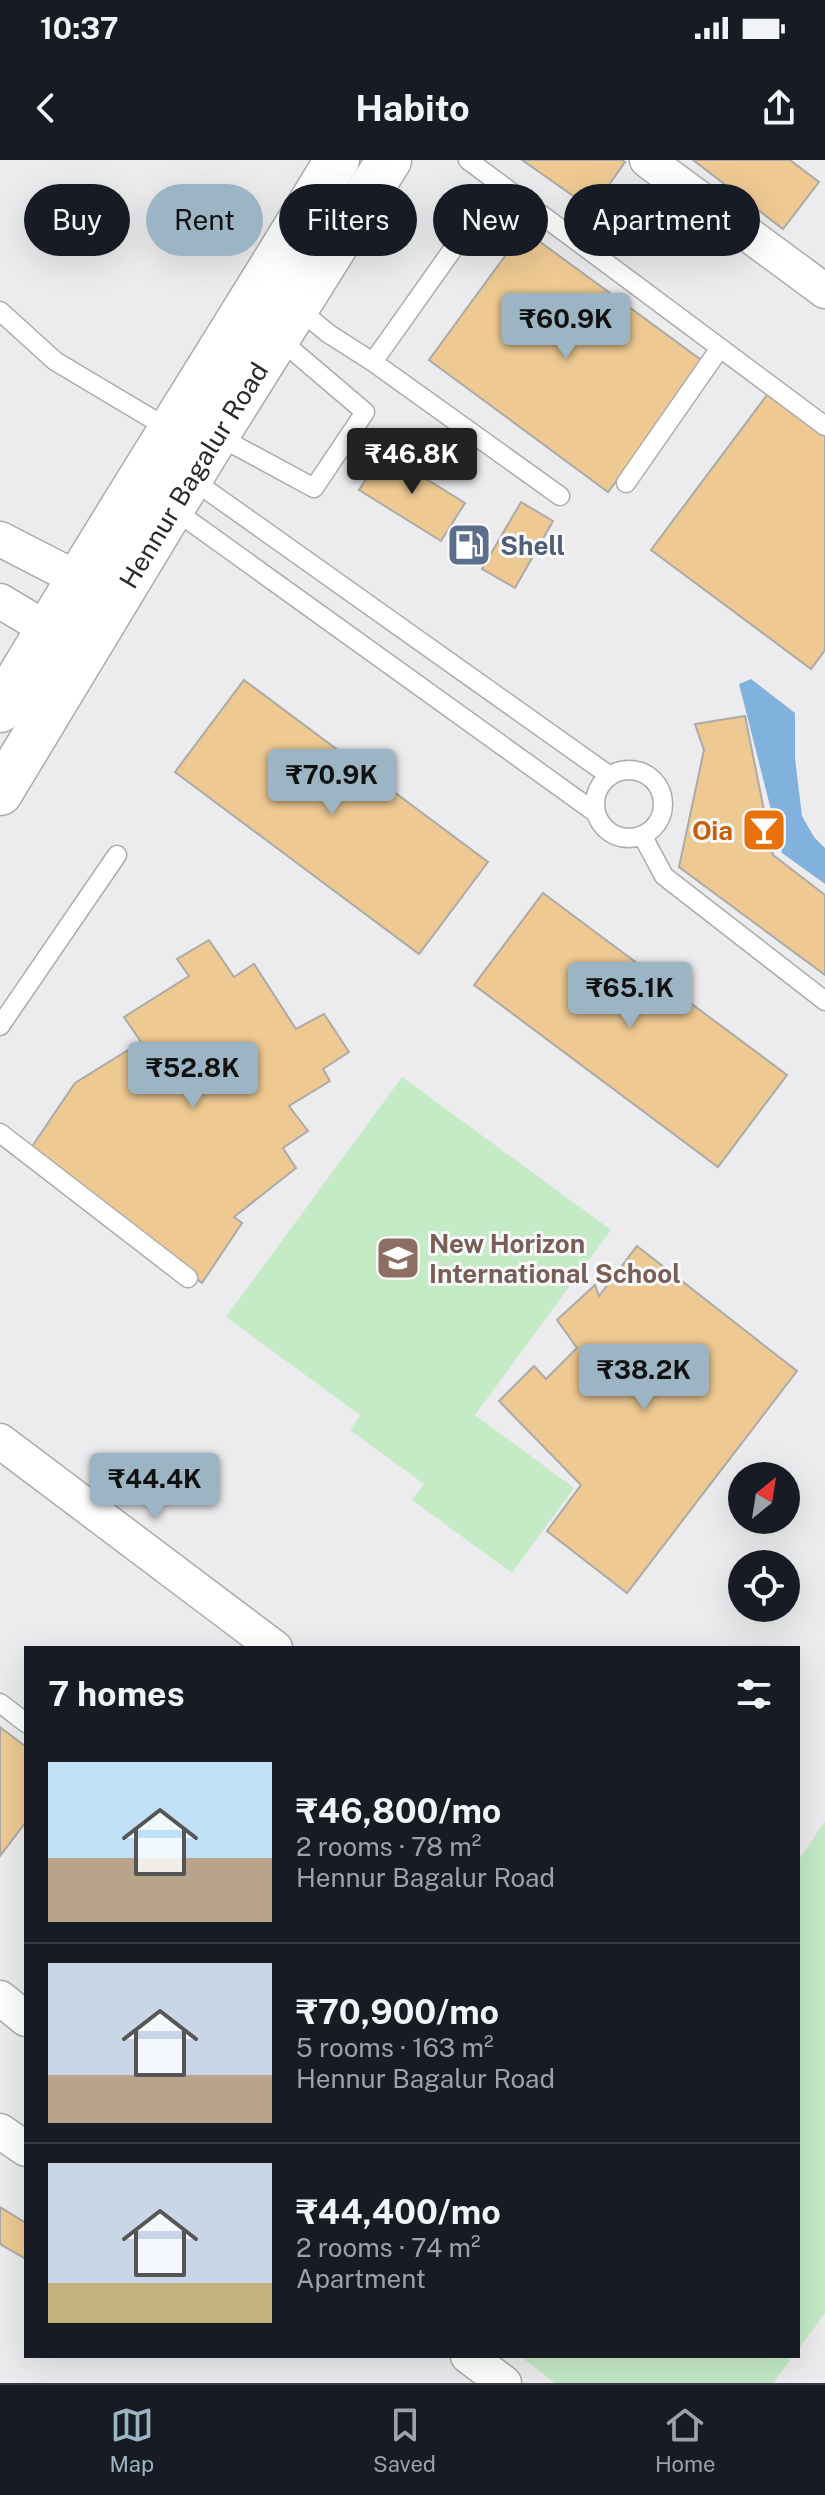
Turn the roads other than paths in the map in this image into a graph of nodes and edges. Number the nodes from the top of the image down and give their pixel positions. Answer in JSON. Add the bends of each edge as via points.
{"nodes":[{"id":1,"x":337,"y":160,"type":"edge"},
{"id":2,"x":389,"y":160,"type":"edge"},
{"id":3,"x":468,"y":160,"type":"edge"},
{"id":4,"x":647,"y":160,"type":"edge"},
{"id":5,"x":499,"y":184,"type":"edge"},
{"id":6,"x":548,"y":220,"type":"edge"},
{"id":7,"x":448,"y":256,"type":"edge"},
{"id":8,"x":825,"y":291,"type":"edge"},
{"id":9,"x":0,"y":311,"type":"edge"},
{"id":10,"x":287,"y":323,"type":"junction"},
{"id":11,"x":720,"y":348,"type":"junction"},
{"id":12,"x":373,"y":362,"type":"junction"},
{"id":13,"x":825,"y":426,"type":"edge"},
{"id":14,"x":169,"y":429,"type":"junction"},
{"id":15,"x":216,"y":435,"type":"junction"},
{"id":16,"x":626,"y":483,"type":"dead end"},
{"id":17,"x":181,"y":493,"type":"junction"},
{"id":18,"x":560,"y":496,"type":"dead end"},
{"id":19,"x":0,"y":539,"type":"edge"},
{"id":20,"x":78,"y":579,"type":"junction"},
{"id":21,"x":0,"y":601,"type":"edge"},
{"id":22,"x":47,"y":629,"type":"junction"},
{"id":23,"x":0,"y":710,"type":"edge"},
{"id":24,"x":610,"y":776,"type":"junction"},
{"id":25,"x":0,"y":793,"type":"edge"},
{"id":26,"x":596,"y":813,"type":"junction"},
{"id":27,"x":642,"y":835,"type":"junction"},
{"id":28,"x":117,"y":855,"type":"dead end"},
{"id":29,"x":825,"y":1001,"type":"edge"},
{"id":30,"x":0,"y":1026,"type":"edge"},
{"id":31,"x":0,"y":1133,"type":"edge"},
{"id":32,"x":188,"y":1278,"type":"dead end"},
{"id":33,"x":0,"y":1441,"type":"edge"},
{"id":34,"x":272,"y":1646,"type":"edge"},
{"id":35,"x":0,"y":1703,"type":"edge"},
{"id":36,"x":24,"y":1721,"type":"edge"},
{"id":37,"x":0,"y":2131,"type":"edge"},
{"id":38,"x":24,"y":2148,"type":"edge"},
{"id":39,"x":471,"y":2358,"type":"edge"},
{"id":40,"x":504,"y":2383,"type":"edge"}],
"edges":[{"from":1,"to":14,"type":"main road","name":"Hennur Bagalur Road"},
{"from":2,"to":10,"type":"main road","name":"Hennur Bagalur Road"},
{"from":3,"to":5,"type":"lane"},
{"from":4,"to":8,"type":"street"},
{"from":6,"to":11,"type":"lane"},
{"from":7,"to":12,"type":"lane"},
{"from":9,"to":14,"type":"lane","via":[[55,361]]},
{"from":10,"to":12,"type":"lane","via":[[329,334]]},
{"from":10,"to":15,"type":"main road","name":"Hennur Bagalur Road"},
{"from":10,"to":15,"type":"lane","via":[[365,412],[314,488]]},
{"from":11,"to":13,"type":"lane"},
{"from":11,"to":16,"type":"lane"},
{"from":12,"to":18,"type":"lane"},
{"from":14,"to":20,"type":"main road","name":"Hennur Bagalur Road"},
{"from":15,"to":17,"type":"main road","name":"Hennur Bagalur Road"},
{"from":17,"to":24,"type":"lane"},
{"from":17,"to":25,"type":"main road","name":"Hennur Bagalur Road"},
{"from":17,"to":26,"type":"lane"},
{"from":19,"to":20,"type":"street"},
{"from":20,"to":22,"type":"main road","name":"Hennur Bagalur Road"},
{"from":21,"to":22,"type":"street"},
{"from":22,"to":23,"type":"main road","name":"Hennur Bagalur Road"},
{"from":24,"to":26,"type":"lane","via":[[597,792]]},
{"from":24,"to":27,"type":"lane","via":[[640,772],[658,786],[660,820]]},
{"from":26,"to":27,"type":"lane","via":[[619,836]]},
{"from":27,"to":29,"type":"lane","via":[[664,876]]},
{"from":28,"to":30,"type":"lane"},
{"from":31,"to":32,"type":"lane"},
{"from":33,"to":34,"type":"street"},
{"from":35,"to":36,"type":"lane"},
{"from":37,"to":38,"type":"street"},
{"from":39,"to":40,"type":"street"}]}
